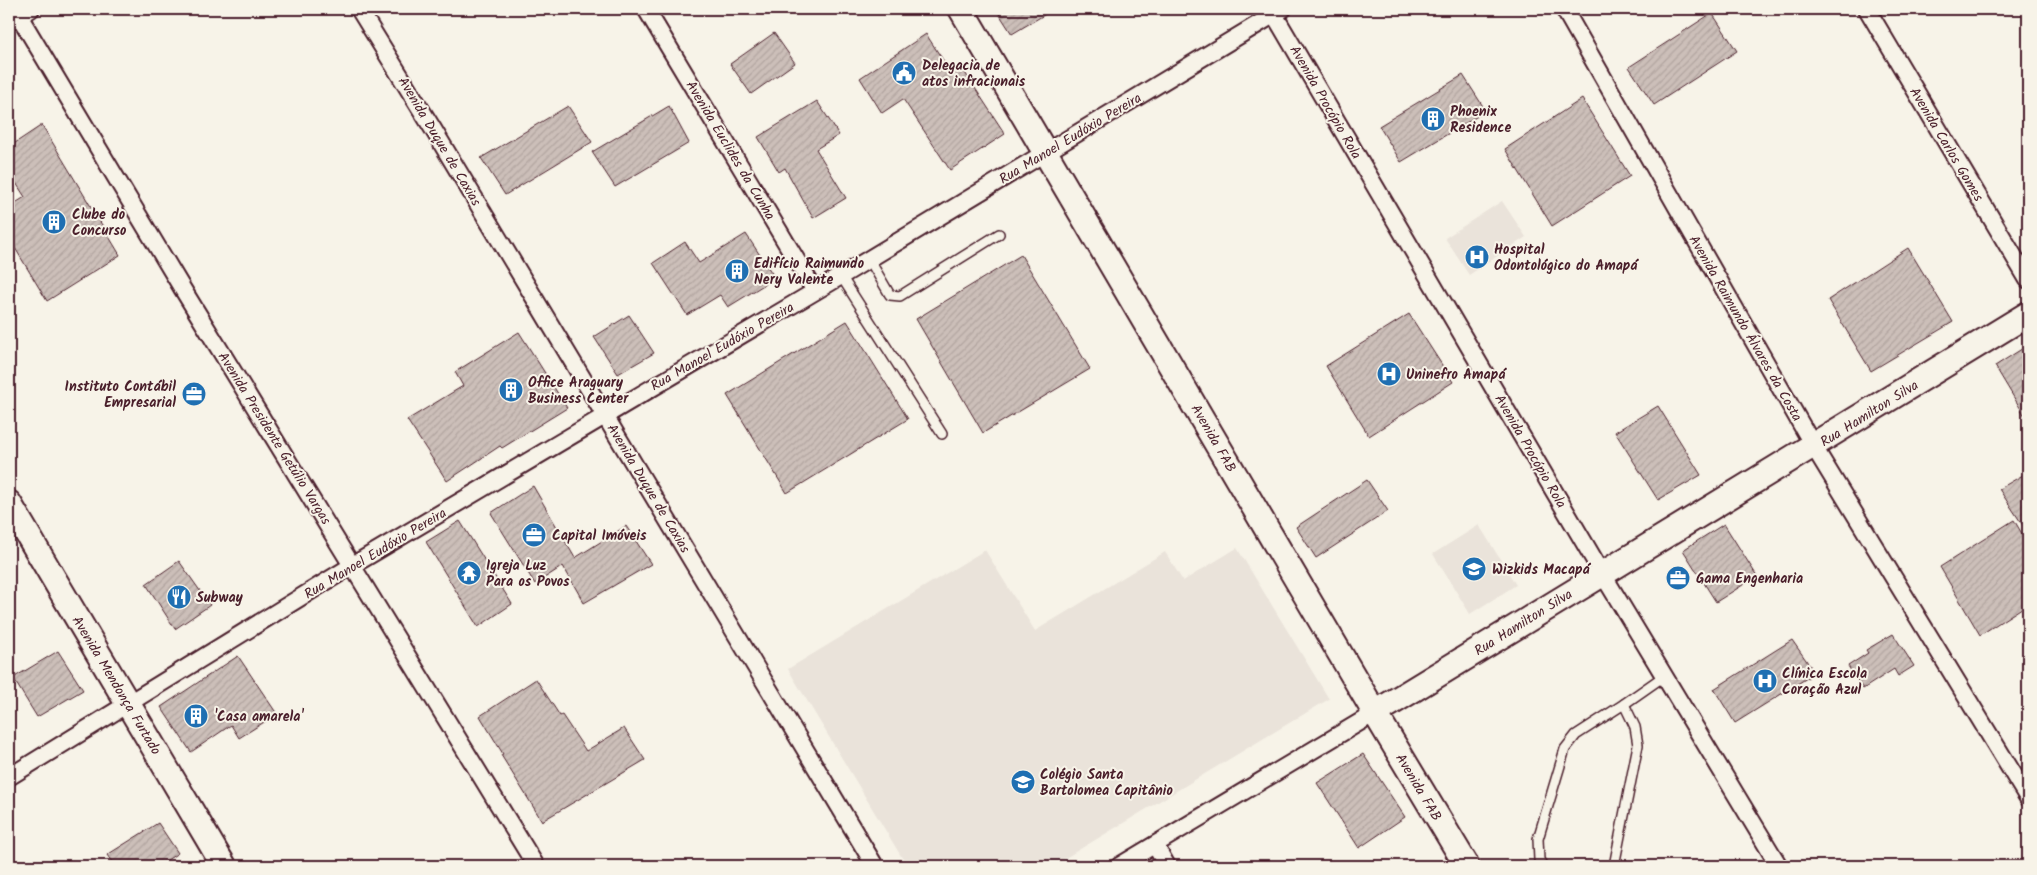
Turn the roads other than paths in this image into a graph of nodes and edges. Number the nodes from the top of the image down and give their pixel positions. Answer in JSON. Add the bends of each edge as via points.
{"nodes":[{"id":1,"x":359,"y":9,"type":"edge"},
{"id":2,"x":646,"y":9,"type":"edge"},
{"id":3,"x":961,"y":9,"type":"edge"},
{"id":4,"x":1564,"y":9,"type":"edge"},
{"id":5,"x":1866,"y":9,"type":"edge"},
{"id":6,"x":1276,"y":10,"type":"edge"},
{"id":7,"x":18,"y":14,"type":"edge"},
{"id":8,"x":1046,"y":152,"type":"junction"},
{"id":9,"x":999,"y":234,"type":"dead end"},
{"id":10,"x":869,"y":259,"type":"junction"},
{"id":11,"x":841,"y":276,"type":"junction"},
{"id":12,"x":2028,"y":280,"type":"edge"},
{"id":13,"x":815,"y":291,"type":"junction"},
{"id":14,"x":2028,"y":314,"type":"edge"},
{"id":15,"x":604,"y":415,"type":"junction"},
{"id":16,"x":942,"y":434,"type":"dead end"},
{"id":17,"x":1814,"y":447,"type":"junction"},
{"id":18,"x":9,"y":504,"type":"edge"},
{"id":19,"x":353,"y":565,"type":"junction"},
{"id":20,"x":1602,"y":573,"type":"junction"},
{"id":21,"x":1664,"y":676,"type":"junction"},
{"id":22,"x":128,"y":704,"type":"junction"},
{"id":23,"x":1624,"y":704,"type":"junction"},
{"id":24,"x":1374,"y":713,"type":"junction"},
{"id":25,"x":9,"y":777,"type":"edge"},
{"id":26,"x":2028,"y":798,"type":"edge"},
{"id":27,"x":1155,"y":845,"type":"junction"},
{"id":28,"x":224,"y":866,"type":"edge"},
{"id":29,"x":536,"y":866,"type":"edge"},
{"id":30,"x":875,"y":866,"type":"edge"},
{"id":31,"x":1119,"y":866,"type":"edge"},
{"id":32,"x":1167,"y":866,"type":"edge"},
{"id":33,"x":1468,"y":866,"type":"edge"},
{"id":34,"x":1543,"y":866,"type":"edge"},
{"id":35,"x":1614,"y":866,"type":"edge"},
{"id":36,"x":1779,"y":866,"type":"edge"}],
"edges":[{"from":1,"to":15,"type":"street","name":"Avenida Duque de Caxias"},
{"from":2,"to":13,"type":"street","name":"Avenida Euclides da Cunha"},
{"from":3,"to":8,"type":"street","name":"Avenida FAB"},
{"from":4,"to":17,"type":"street","name":"Avenida Raimundo Álvares da Costa"},
{"from":5,"to":12,"type":"street","name":"Avenida Carlos Gomes"},
{"from":6,"to":8,"type":"street","name":"Rua Manoel Eudóxio Pereira"},
{"from":6,"to":20,"type":"street","name":"Avenida Procópio Rola"},
{"from":7,"to":19,"type":"street","name":"Avenida Presidente Getúlio Vargas","via":[[187,297]]},
{"from":8,"to":10,"type":"street","name":"Rua Manoel Eudóxio Pereira"},
{"from":8,"to":24,"type":"street","name":"Avenida FAB"},
{"from":9,"to":10,"type":"lane","via":[[900,296],[890,295]]},
{"from":10,"to":11,"type":"street","name":"Rua Manoel Eudóxio Pereira"},
{"from":11,"to":13,"type":"street","name":"Rua Manoel Eudóxio Pereira"},
{"from":11,"to":16,"type":"lane"},
{"from":13,"to":15,"type":"street","name":"Rua Manoel Eudóxio Pereira"},
{"from":14,"to":17,"type":"street","name":"Rua Hamilton Silva"},
{"from":15,"to":19,"type":"street","name":"Rua Manoel Eudóxio Pereira"},
{"from":15,"to":30,"type":"street","name":"Avenida Duque de Caxias"},
{"from":17,"to":20,"type":"street","name":"Rua Hamilton Silva"},
{"from":17,"to":26,"type":"street","name":"Avenida Raimundo Álvares da Costa"},
{"from":18,"to":22,"type":"street","name":"Avenida Mendonça Furtado"},
{"from":19,"to":22,"type":"street","name":"Rua Manoel Eudóxio Pereira"},
{"from":19,"to":29,"type":"street","name":"Avenida Presidente Getúlio Vargas"},
{"from":20,"to":21,"type":"street","name":"Avenida Procópio Rola"},
{"from":20,"to":24,"type":"street","name":"Rua Hamilton Silva"},
{"from":21,"to":23,"type":"lane"},
{"from":21,"to":36,"type":"street","name":"Avenida Procópio Rola"},
{"from":22,"to":25,"type":"street","name":"Rua Manoel Eudóxio Pereira"},
{"from":22,"to":28,"type":"street","name":"Avenida Mendonça Furtado"},
{"from":23,"to":34,"type":"lane","via":[[1576,734],[1565,749],[1538,839],[1539,860]]},
{"from":23,"to":35,"type":"lane","via":[[1635,727],[1638,745]]},
{"from":24,"to":27,"type":"street","name":"Rua Hamilton Silva"},
{"from":24,"to":33,"type":"street","name":"Avenida FAB"},
{"from":27,"to":31,"type":"street","name":"Rua Hamilton Silva"},
{"from":27,"to":32,"type":"street"}]}
